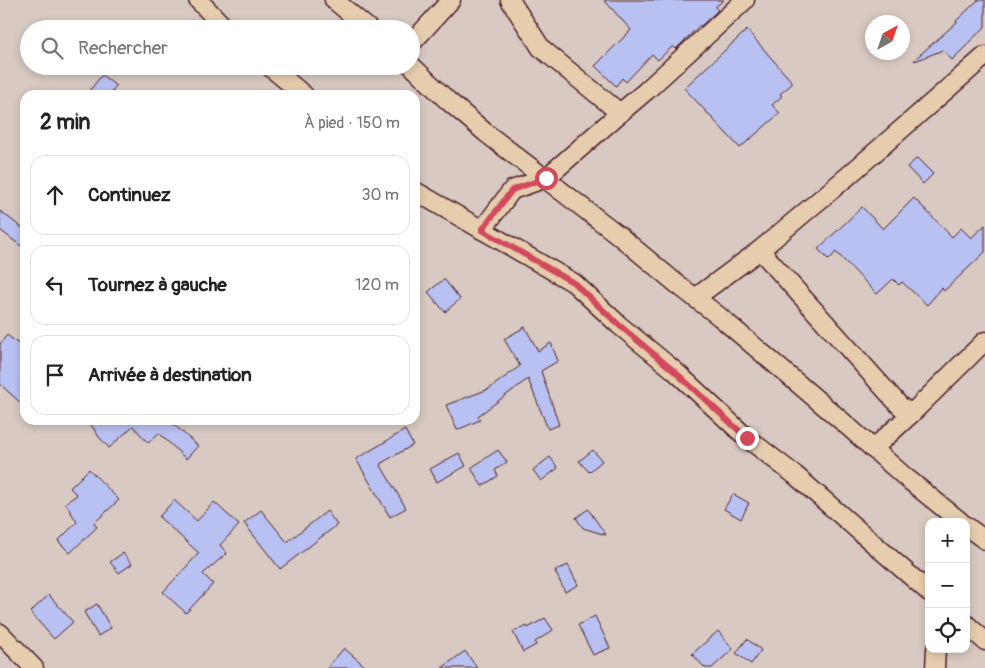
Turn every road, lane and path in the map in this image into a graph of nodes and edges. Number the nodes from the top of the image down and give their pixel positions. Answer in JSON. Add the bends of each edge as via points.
{"nodes":[{"id":1,"x":198,"y":0,"type":"edge"},
{"id":2,"x":334,"y":0,"type":"edge"},
{"id":3,"x":451,"y":0,"type":"edge"},
{"id":4,"x":510,"y":0,"type":"edge"},
{"id":5,"x":746,"y":0,"type":"edge"},
{"id":6,"x":217,"y":20,"type":"edge"},
{"id":7,"x":358,"y":20,"type":"edge"},
{"id":8,"x":420,"y":34,"type":"edge"},
{"id":9,"x":985,"y":56,"type":"edge"},
{"id":10,"x":420,"y":74,"type":"edge"},
{"id":11,"x":280,"y":75,"type":"edge"},
{"id":12,"x":298,"y":90,"type":"edge"},
{"id":13,"x":620,"y":113,"type":"junction"},
{"id":14,"x":546,"y":178,"type":"junction"},
{"id":15,"x":420,"y":194,"type":"edge"},
{"id":16,"x":482,"y":230,"type":"junction"},
{"id":17,"x":760,"y":250,"type":"junction"},
{"id":18,"x":695,"y":298,"type":"junction"},
{"id":19,"x":985,"y":341,"type":"edge"},
{"id":20,"x":911,"y":414,"type":"junction"},
{"id":21,"x":873,"y":449,"type":"junction"},
{"id":22,"x":956,"y":518,"type":"edge"},
{"id":23,"x":970,"y":529,"type":"edge"},
{"id":24,"x":985,"y":540,"type":"edge"},
{"id":25,"x":925,"y":589,"type":"edge"},
{"id":26,"x":970,"y":627,"type":"edge"},
{"id":27,"x":0,"y":633,"type":"edge"},
{"id":28,"x":985,"y":640,"type":"edge"},
{"id":29,"x":936,"y":653,"type":"edge"},
{"id":30,"x":34,"y":668,"type":"edge"},
{"id":31,"x":935,"y":668,"type":"edge"}],
"edges":[{"from":1,"to":6,"type":"street"},
{"from":2,"to":7,"type":"street"},
{"from":3,"to":8,"type":"street"},
{"from":4,"to":13,"type":"street","via":[[541,48]]},
{"from":5,"to":13,"type":"street"},
{"from":9,"to":17,"type":"street"},
{"from":10,"to":14,"type":"street","via":[[447,100]]},
{"from":11,"to":12,"type":"street"},
{"from":13,"to":14,"type":"street"},
{"from":14,"to":16,"type":"street","via":[[512,190]]},
{"from":14,"to":18,"type":"street"},
{"from":15,"to":16,"type":"street"},
{"from":16,"to":25,"type":"street","via":[[574,283],[747,438],[795,475]]},
{"from":17,"to":18,"type":"street"},
{"from":17,"to":20,"type":"street","via":[[900,406]]},
{"from":18,"to":21,"type":"street"},
{"from":19,"to":20,"type":"street"},
{"from":20,"to":21,"type":"street"},
{"from":21,"to":22,"type":"street"},
{"from":23,"to":24,"type":"street"},
{"from":26,"to":28,"type":"street"},
{"from":27,"to":30,"type":"street"},
{"from":29,"to":31,"type":"street"}]}
